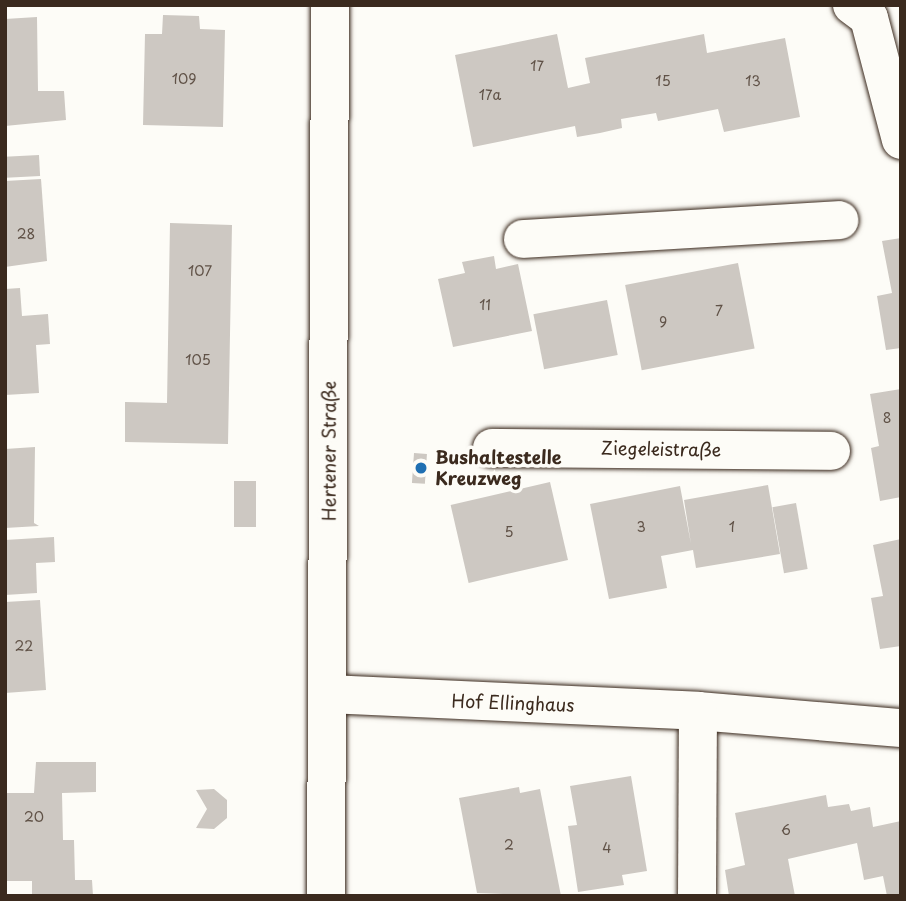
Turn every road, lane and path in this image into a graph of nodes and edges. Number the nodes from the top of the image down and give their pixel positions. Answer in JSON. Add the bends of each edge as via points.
{"nodes":[{"id":1,"x":330,"y":5,"type":"edge"},
{"id":2,"x":852,"y":5,"type":"edge"},
{"id":3,"x":901,"y":140,"type":"edge"},
{"id":4,"x":839,"y":220,"type":"dead end"},
{"id":5,"x":523,"y":239,"type":"dead end"},
{"id":6,"x":492,"y":448,"type":"dead end"},
{"id":7,"x":831,"y":451,"type":"dead end"},
{"id":8,"x":328,"y":694,"type":"junction"},
{"id":9,"x":698,"y":711,"type":"junction"},
{"id":10,"x":901,"y":728,"type":"edge"},
{"id":11,"x":326,"y":896,"type":"edge"},
{"id":12,"x":697,"y":896,"type":"edge"}],
"edges":[{"from":1,"to":8,"type":"street","name":"Hertener Straße"},
{"from":2,"to":3,"type":"street","via":[[869,19]]},
{"from":4,"to":5,"type":"street"},
{"from":6,"to":7,"type":"street","name":"Ziegeleistraße"},
{"from":8,"to":9,"type":"street","name":"Hof Ellinghaus"},
{"from":8,"to":11,"type":"street","name":"Hertener Straße"},
{"from":9,"to":10,"type":"street","name":"Hof Ellinghaus"},
{"from":9,"to":12,"type":"street"}]}
